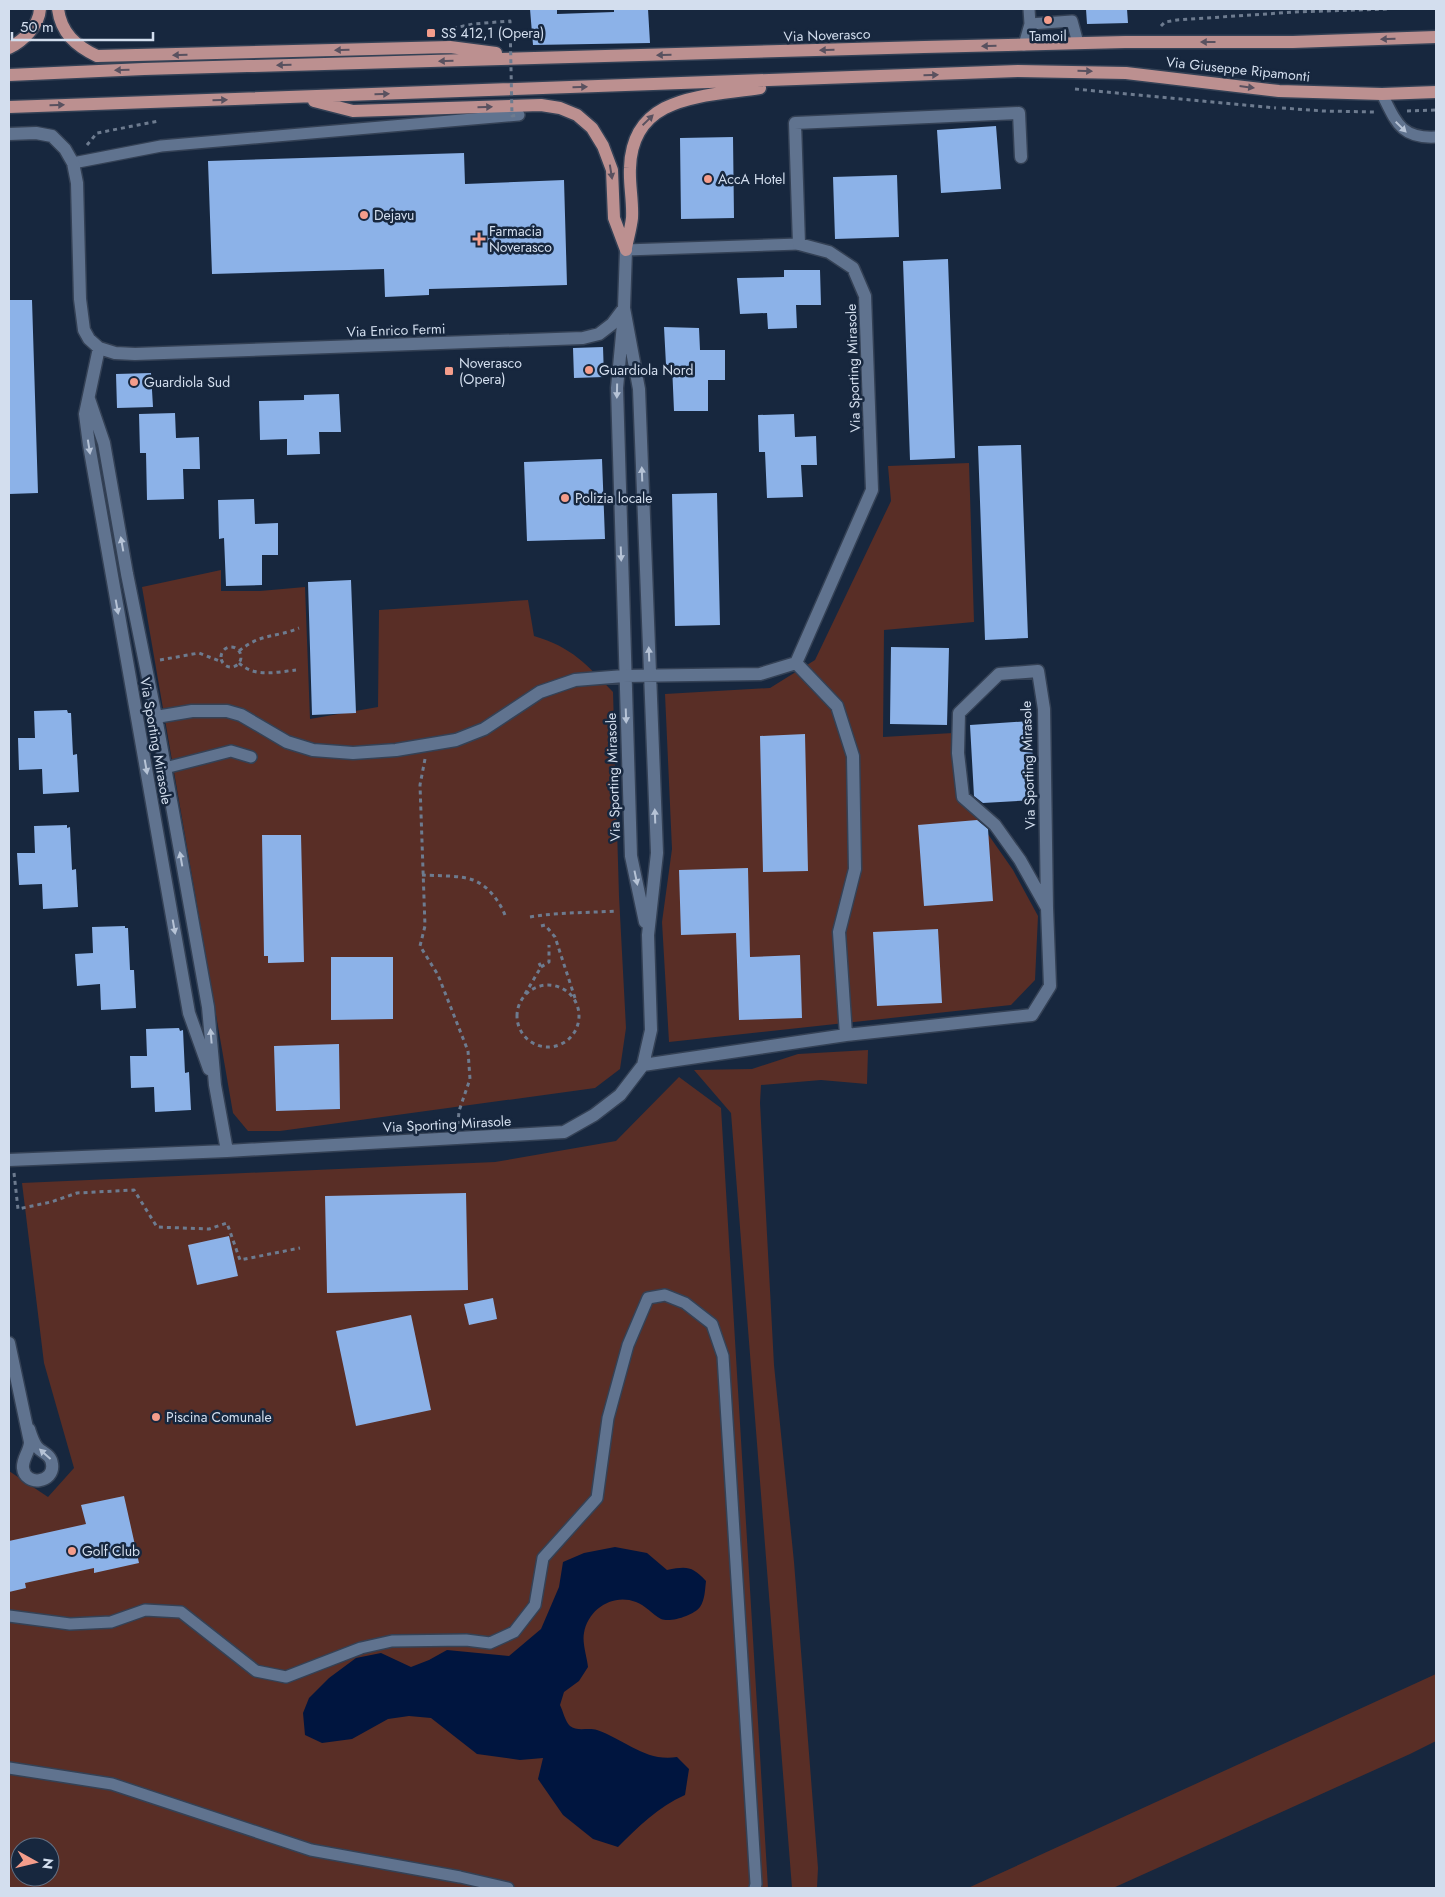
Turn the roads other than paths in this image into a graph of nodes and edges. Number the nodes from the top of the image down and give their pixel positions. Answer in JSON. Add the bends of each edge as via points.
{"nodes":[{"id":1,"x":40,"y":9,"type":"edge"},
{"id":2,"x":58,"y":9,"type":"edge"},
{"id":3,"x":1029,"y":9,"type":"edge"},
{"id":4,"x":1030,"y":24,"type":"junction"},
{"id":5,"x":1436,"y":37,"type":"edge"},
{"id":6,"x":1125,"y":42,"type":"joint"},
{"id":7,"x":1078,"y":43,"type":"junction"},
{"id":8,"x":1024,"y":45,"type":"junction"},
{"id":9,"x":9,"y":48,"type":"edge"},
{"id":10,"x":530,"y":58,"type":"junction"},
{"id":11,"x":9,"y":75,"type":"edge"},
{"id":12,"x":811,"y":79,"type":"junction"},
{"id":13,"x":1436,"y":92,"type":"edge"},
{"id":14,"x":1382,"y":94,"type":"junction"},
{"id":15,"x":298,"y":97,"type":"junction"},
{"id":16,"x":9,"y":107,"type":"edge"},
{"id":17,"x":519,"y":115,"type":"road end"},
{"id":18,"x":9,"y":134,"type":"edge"},
{"id":19,"x":1436,"y":137,"type":"edge"},
{"id":20,"x":1021,"y":157,"type":"dead end"},
{"id":21,"x":73,"y":163,"type":"junction"},
{"id":22,"x":799,"y":244,"type":"junction"},
{"id":23,"x":626,"y":250,"type":"junction"},
{"id":24,"x":624,"y":308,"type":"junction"},
{"id":25,"x":99,"y":348,"type":"junction"},
{"id":26,"x":89,"y":399,"type":"junction"},
{"id":27,"x":796,"y":663,"type":"junction"},
{"id":28,"x":624,"y":676,"type":"junction"},
{"id":29,"x":650,"y":677,"type":"junction"},
{"id":30,"x":156,"y":717,"type":"junction"},
{"id":31,"x":251,"y":757,"type":"dead end"},
{"id":32,"x":165,"y":768,"type":"junction"},
{"id":33,"x":1046,"y":908,"type":"junction"},
{"id":34,"x":648,"y":935,"type":"junction"},
{"id":35,"x":846,"y":1035,"type":"junction"},
{"id":36,"x":643,"y":1065,"type":"junction"},
{"id":37,"x":215,"y":1085,"type":"junction"},
{"id":38,"x":228,"y":1151,"type":"junction"},
{"id":39,"x":11,"y":1160,"type":"edge"},
{"id":40,"x":10,"y":1350,"type":"edge"},
{"id":41,"x":28,"y":1429,"type":"dead end"},
{"id":42,"x":9,"y":1616,"type":"edge"},
{"id":43,"x":9,"y":1768,"type":"edge"},
{"id":44,"x":508,"y":1888,"type":"edge"},
{"id":45,"x":755,"y":1888,"type":"edge"}],
"edges":[{"from":1,"to":9,"type":"main road","via":[[32,30]]},
{"from":10,"to":2,"type":"main road","one_way":true,"via":[[450,47],[97,56],[69,37],[59,20]]},
{"from":3,"to":4,"type":"lane"},
{"from":4,"to":7,"type":"lane","via":[[1072,22]]},
{"from":4,"to":8,"type":"lane"},
{"from":5,"to":6,"type":"main road","name":"Via Giuseppe Ripamonti","one_way":true,"via":[[1293,42]]},
{"from":6,"to":7,"type":"main road","name":"Via Noverasco"},
{"from":7,"to":8,"type":"main road","name":"Via Noverasco"},
{"from":8,"to":10,"type":"main road","name":"Via Noverasco","one_way":true},
{"from":10,"to":11,"type":"main road","one_way":true},
{"from":12,"to":14,"type":"main road","name":"Via Giuseppe Ripamonti","one_way":true,"via":[[1075,71],[1126,73],[1279,91]]},
{"from":15,"to":12,"type":"main road","one_way":true},
{"from":23,"to":12,"type":"main road","one_way":true,"via":[[632,218],[630,168],[633,143],[640,127],[654,114],[689,99]]},
{"from":13,"to":14,"type":"main road","name":"Via Giuseppe Ripamonti"},
{"from":14,"to":19,"type":"lane","one_way":true,"via":[[1396,123],[1404,131],[1415,136]]},
{"from":16,"to":15,"type":"main road","one_way":true},
{"from":15,"to":23,"type":"main road","one_way":true,"via":[[353,111],[541,105],[577,115],[592,128],[604,146],[612,170],[614,218]]},
{"from":17,"to":21,"type":"lane","via":[[161,146]]},
{"from":18,"to":21,"type":"street","via":[[52,136]]},
{"from":20,"to":22,"type":"street","via":[[1019,113],[795,123]]},
{"from":21,"to":25,"type":"street","via":[[77,183],[81,315],[84,330]]},
{"from":22,"to":23,"type":"lane"},
{"from":22,"to":27,"type":"street","name":"Via Sporting Mirasole","via":[[829,252],[853,268],[866,296],[872,490]]},
{"from":23,"to":24,"type":"street"},
{"from":24,"to":25,"type":"street","name":"Via Enrico Fermi","via":[[600,334],[583,338],[135,354]]},
{"from":24,"to":28,"type":"street","name":"Via Sporting Mirasole","one_way":true,"via":[[617,388]]},
{"from":29,"to":24,"type":"street","name":"Via Sporting Mirasole","one_way":true,"via":[[639,389]]},
{"from":25,"to":26,"type":"street","name":"Via Sporting Mirasole"},
{"from":30,"to":26,"type":"street","name":"Via Sporting Mirasole","one_way":true,"via":[[104,443]]},
{"from":26,"to":37,"type":"street","name":"Via Sporting Mirasole","one_way":true,"via":[[85,414],[89,445],[189,1013]]},
{"from":27,"to":29,"type":"street","name":"Via Sporting Mirasole","via":[[760,674]]},
{"from":27,"to":35,"type":"street","via":[[837,706],[853,756],[854,869],[839,932]]},
{"from":28,"to":29,"type":"street","name":"Via Sporting Mirasole"},
{"from":28,"to":30,"type":"street","name":"Via Sporting Mirasole","via":[[576,680],[540,692],[484,729],[456,740],[396,750],[352,753],[313,750],[286,742],[241,715],[227,711],[192,711]]},
{"from":28,"to":34,"type":"street","name":"Via Sporting Mirasole","one_way":true,"via":[[631,856]]},
{"from":34,"to":29,"type":"street","name":"Via Sporting Mirasole","one_way":true,"via":[[657,853]]},
{"from":30,"to":32,"type":"street","name":"Via Sporting Mirasole"},
{"from":31,"to":32,"type":"lane","via":[[231,751]]},
{"from":37,"to":32,"type":"street","name":"Via Sporting Mirasole","one_way":true,"via":[[208,1007]]},
{"from":33,"to":33,"type":"street","name":"Via Sporting Mirasole","via":[[1020,860],[995,825],[963,797],[958,753],[959,713],[999,674],[1038,671],[1044,709]]},
{"from":33,"to":35,"type":"street","name":"Via Sporting Mirasole","via":[[1050,986],[1032,1014]]},
{"from":34,"to":36,"type":"street","name":"Via Sporting Mirasole","via":[[652,1030]]},
{"from":35,"to":36,"type":"street","name":"Via Sporting Mirasole"},
{"from":36,"to":38,"type":"street","name":"Via Sporting Mirasole","via":[[620,1095],[564,1132]]},
{"from":37,"to":38,"type":"street","name":"Via Sporting Mirasole"},
{"from":38,"to":39,"type":"street","name":"Via Sporting Mirasole"},
{"from":40,"to":41,"type":"street"},
{"from":42,"to":45,"type":"lane","via":[[70,1624],[111,1622],[145,1610],[181,1612],[256,1671],[286,1677],[353,1651],[392,1641],[466,1640],[490,1643],[514,1632],[535,1605],[543,1558],[597,1498],[608,1418],[628,1345],[648,1298],[665,1295],[685,1304],[712,1324],[723,1356]]},
{"from":43,"to":44,"type":"lane","via":[[112,1784],[311,1850]]}]}
